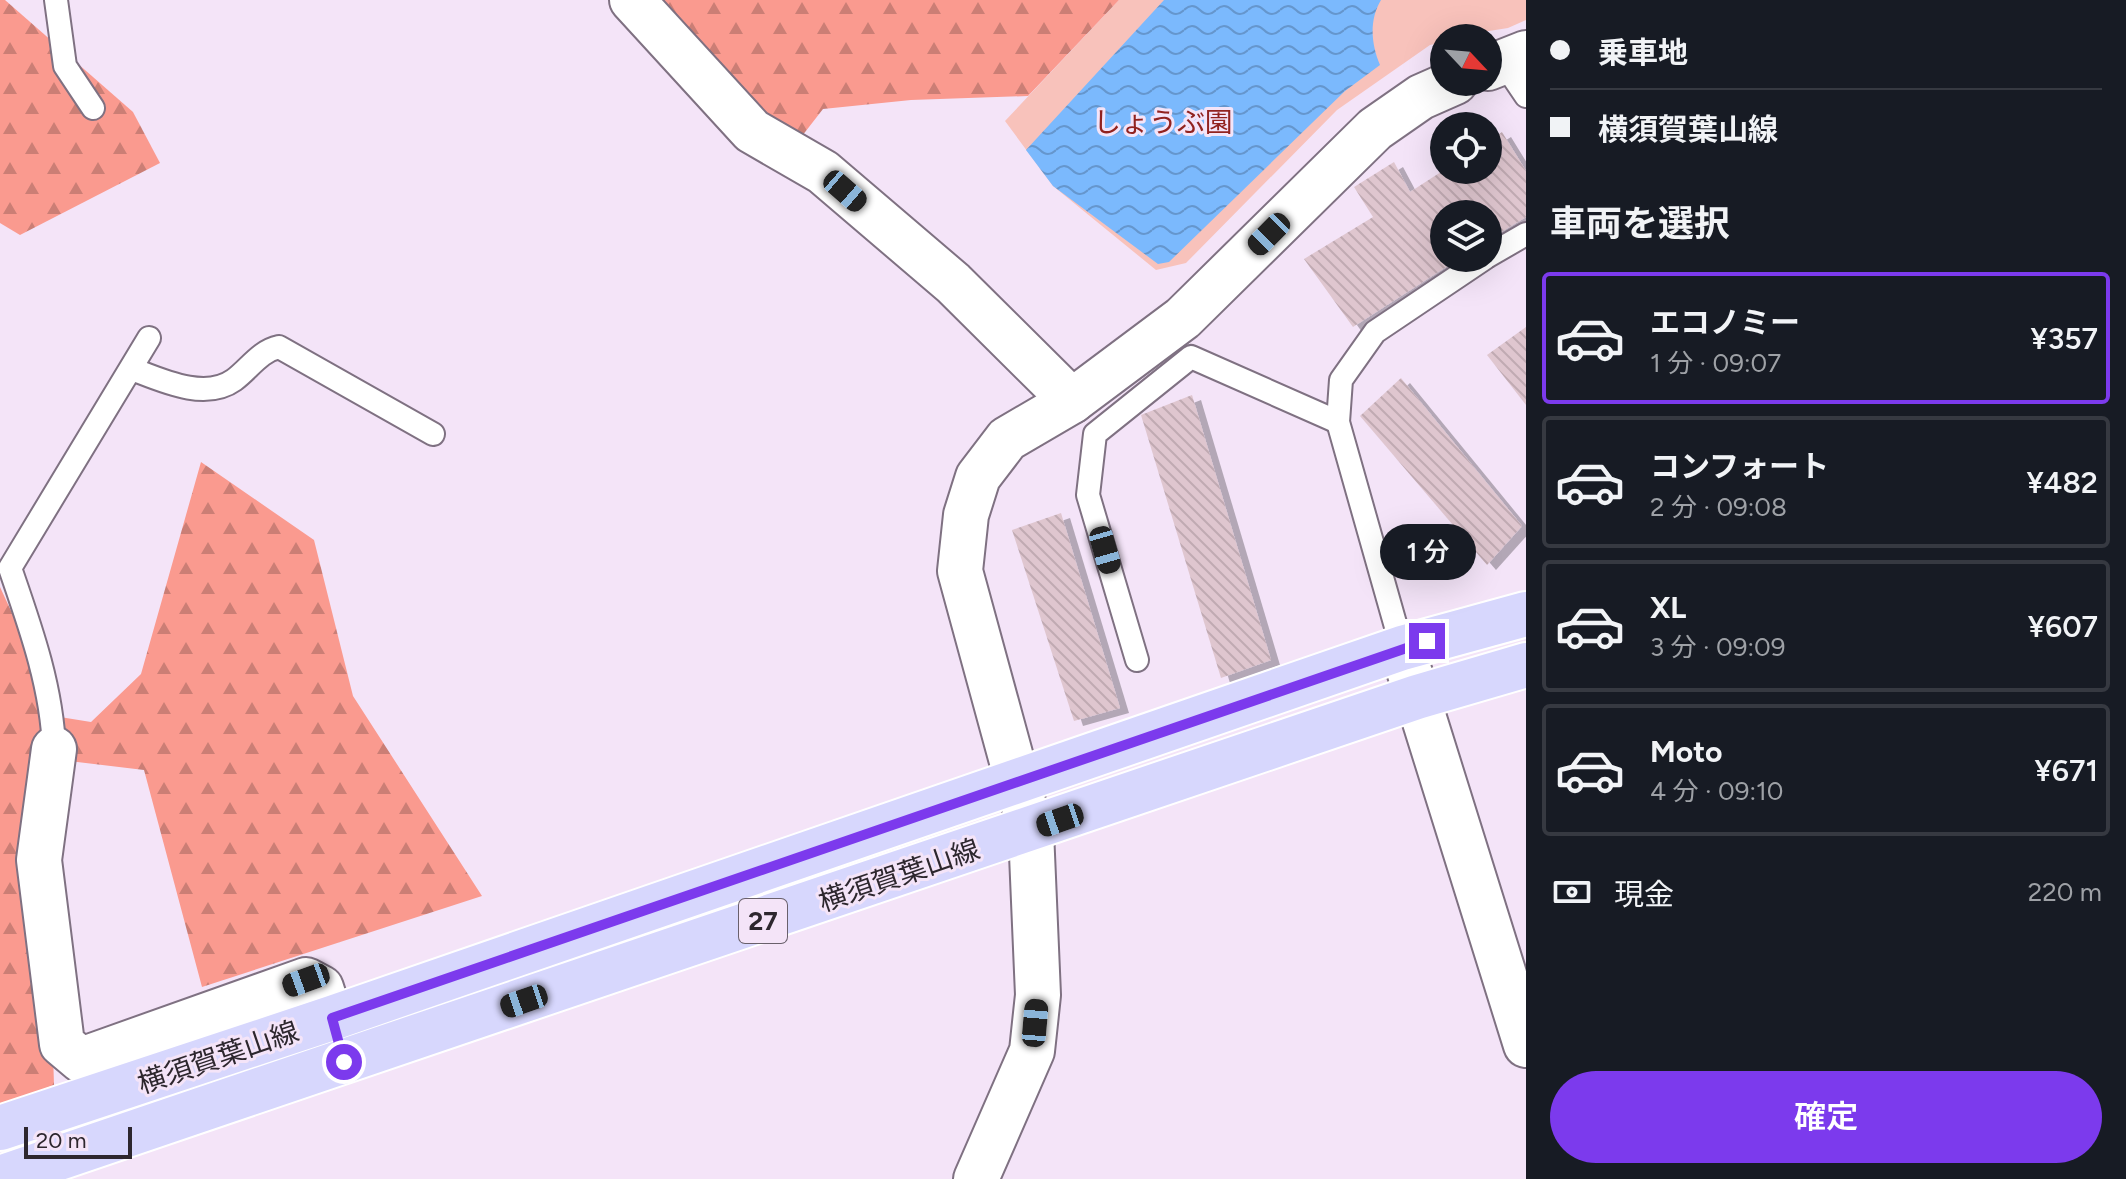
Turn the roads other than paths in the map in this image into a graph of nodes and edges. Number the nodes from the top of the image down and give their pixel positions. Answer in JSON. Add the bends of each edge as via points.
{"nodes":[{"id":1,"x":56,"y":0,"type":"edge"},
{"id":2,"x":632,"y":0,"type":"edge"},
{"id":3,"x":1430,"y":93,"type":"edge"},
{"id":4,"x":93,"y":108,"type":"dead end"},
{"id":5,"x":1526,"y":234,"type":"edge"},
{"id":6,"x":1502,"y":248,"type":"edge"},
{"id":7,"x":1465,"y":272,"type":"edge"},
{"id":8,"x":149,"y":338,"type":"dead end"},
{"id":9,"x":132,"y":369,"type":"junction"},
{"id":10,"x":1072,"y":401,"type":"junction"},
{"id":11,"x":1338,"y":422,"type":"junction"},
{"id":12,"x":433,"y":434,"type":"dead end"},
{"id":13,"x":1526,"y":614,"type":"edge"},
{"id":14,"x":1402,"y":648,"type":"junction"},
{"id":15,"x":1137,"y":660,"type":"dead end"},
{"id":16,"x":1526,"y":665,"type":"edge"},
{"id":17,"x":1417,"y":697,"type":"junction"},
{"id":18,"x":54,"y":749,"type":"joint"},
{"id":19,"x":1016,"y":780,"type":"junction"},
{"id":20,"x":1031,"y":831,"type":"junction"},
{"id":21,"x":332,"y":1018,"type":"junction"},
{"id":22,"x":1526,"y":1045,"type":"edge"},
{"id":23,"x":344,"y":1062,"type":"junction"},
{"id":24,"x":0,"y":1128,"type":"edge"},
{"id":25,"x":0,"y":1178,"type":"edge"},
{"id":26,"x":976,"y":1179,"type":"edge"}],
"edges":[{"from":1,"to":4,"type":"lane","via":[[65,66]]},
{"from":2,"to":10,"type":"street","via":[[752,131],[823,172],[953,283]]},
{"from":3,"to":10,"type":"street","via":[[1375,129],[1183,318]]},
{"from":5,"to":6,"type":"lane"},
{"from":7,"to":11,"type":"lane","via":[[1375,332],[1341,380]]},
{"from":8,"to":9,"type":"lane"},
{"from":9,"to":12,"type":"lane","via":[[187,390],[231,382],[268,349],[279,347]]},
{"from":9,"to":18,"type":"lane","via":[[10,568],[33,633]]},
{"from":10,"to":19,"type":"street","via":[[1007,439],[978,477],[966,515],[960,571]]},
{"from":11,"to":14,"type":"lane"},
{"from":11,"to":15,"type":"lane","via":[[1191,357],[1095,434],[1088,495]]},
{"from":13,"to":14,"type":"main road","name":"横須賀葉山線","number":"27"},
{"from":14,"to":17,"type":"street"},
{"from":14,"to":19,"type":"main road","name":"横須賀葉山線","number":"27"},
{"from":16,"to":17,"type":"main road","name":"横須賀葉山線","number":"27"},
{"from":17,"to":20,"type":"main road","name":"横須賀葉山線","number":"27"},
{"from":17,"to":22,"type":"street"},
{"from":18,"to":21,"type":"street","via":[[39,860],[62,1044],[81,1060],[306,980],[321,988]]},
{"from":19,"to":20,"type":"street"},
{"from":19,"to":21,"type":"main road","name":"横須賀葉山線","number":"27"},
{"from":20,"to":23,"type":"main road","name":"横須賀葉山線","number":"27"},
{"from":20,"to":26,"type":"street","via":[[1038,995],[1032,1051]]},
{"from":21,"to":23,"type":"street"},
{"from":21,"to":24,"type":"main road","name":"横須賀葉山線","number":"27"},
{"from":23,"to":25,"type":"main road","name":"横須賀葉山線","number":"27"}]}
